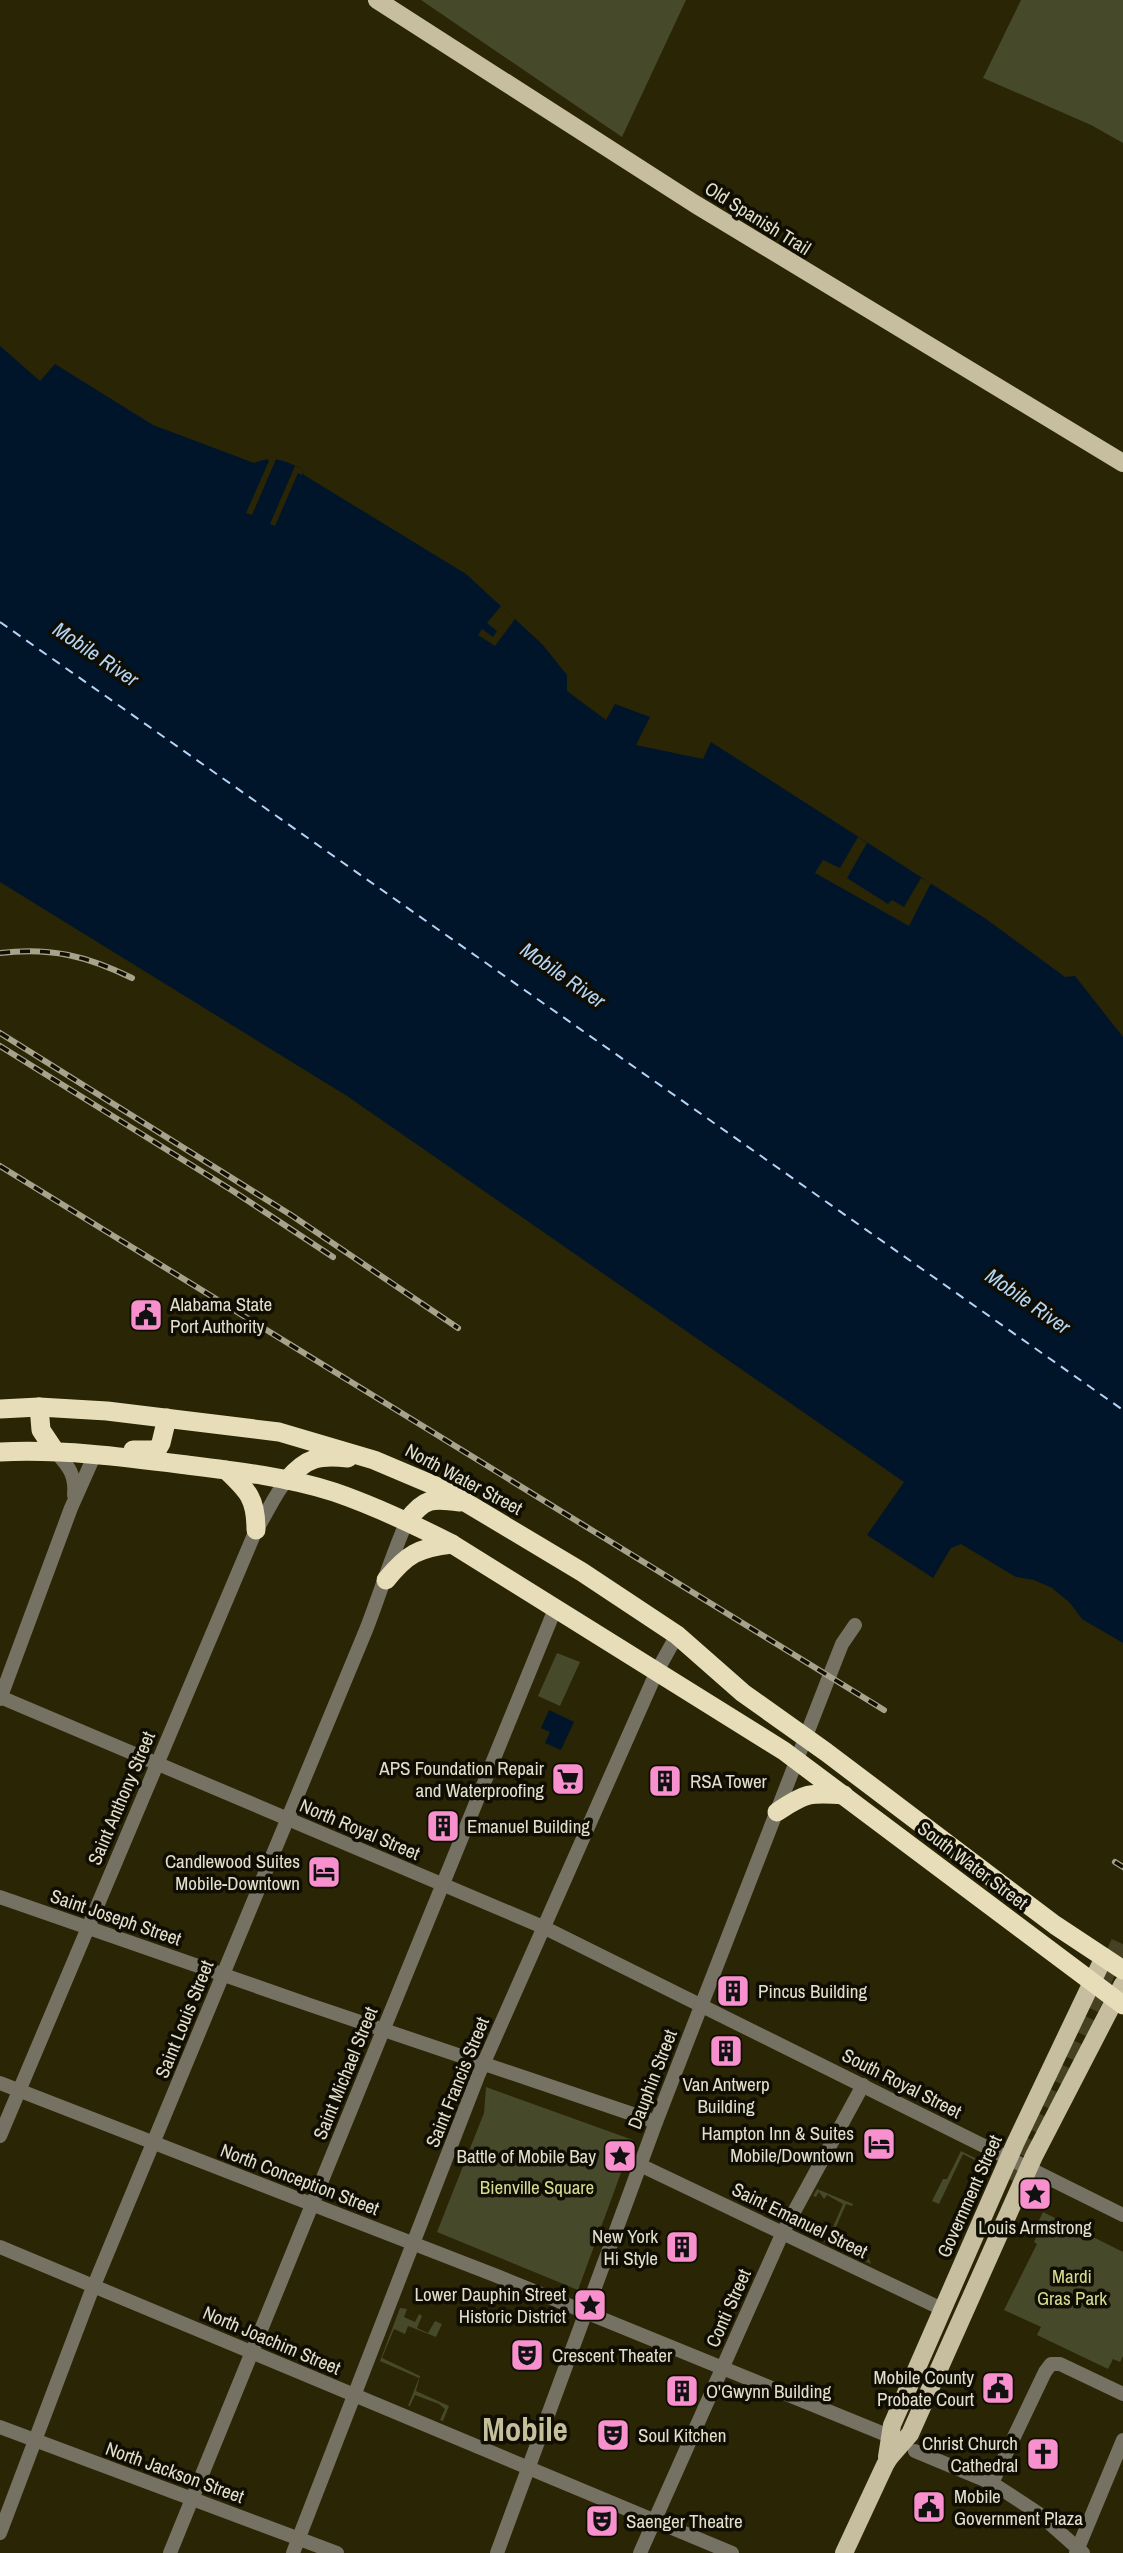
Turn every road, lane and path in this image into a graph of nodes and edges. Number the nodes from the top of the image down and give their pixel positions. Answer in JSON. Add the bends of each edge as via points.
{"nodes":[{"id":1,"x":377,"y":0,"type":"edge"},
{"id":2,"x":1123,"y":463,"type":"edge"},
{"id":3,"x":39,"y":1407,"type":"junction"},
{"id":4,"x":0,"y":1409,"type":"edge"},
{"id":5,"x":167,"y":1418,"type":"junction"},
{"id":6,"x":55,"y":1451,"type":"junction"},
{"id":7,"x":0,"y":1452,"type":"edge"},
{"id":8,"x":95,"y":1454,"type":"junction"},
{"id":9,"x":373,"y":1460,"type":"junction"},
{"id":10,"x":393,"y":1467,"type":"junction"},
{"id":11,"x":226,"y":1470,"type":"junction"},
{"id":12,"x":286,"y":1480,"type":"junction"},
{"id":13,"x":73,"y":1504,"type":"junction"},
{"id":14,"x":469,"y":1504,"type":"junction"},
{"id":15,"x":407,"y":1521,"type":"junction"},
{"id":16,"x":256,"y":1530,"type":"junction"},
{"id":17,"x":452,"y":1544,"type":"junction"},
{"id":18,"x":386,"y":1580,"type":"junction"},
{"id":19,"x":555,"y":1609,"type":"junction"},
{"id":20,"x":855,"y":1625,"type":"dead end"},
{"id":21,"x":677,"y":1635,"type":"junction"},
{"id":22,"x":657,"y":1671,"type":"junction"},
{"id":23,"x":0,"y":1698,"type":"edge"},
{"id":24,"x":806,"y":1738,"type":"junction"},
{"id":25,"x":797,"y":1760,"type":"junction"},
{"id":26,"x":157,"y":1763,"type":"junction"},
{"id":27,"x":844,"y":1795,"type":"junction"},
{"id":28,"x":777,"y":1812,"type":"junction"},
{"id":29,"x":288,"y":1820,"type":"junction"},
{"id":30,"x":443,"y":1884,"type":"junction"},
{"id":31,"x":0,"y":1897,"type":"edge"},
{"id":32,"x":88,"y":1927,"type":"junction"},
{"id":33,"x":543,"y":1927,"type":"junction"},
{"id":34,"x":1104,"y":1958,"type":"junction"},
{"id":35,"x":1123,"y":1970,"type":"edge"},
{"id":36,"x":223,"y":1975,"type":"junction"},
{"id":37,"x":1092,"y":1983,"type":"junction"},
{"id":38,"x":1120,"y":1996,"type":"edge"},
{"id":39,"x":701,"y":2005,"type":"junction"},
{"id":40,"x":384,"y":2030,"type":"junction"},
{"id":41,"x":484,"y":2063,"type":"junction"},
{"id":42,"x":0,"y":2083,"type":"edge"},
{"id":43,"x":863,"y":2085,"type":"junction"},
{"id":44,"x":20,"y":2090,"type":"junction"},
{"id":45,"x":656,"y":2122,"type":"junction"},
{"id":46,"x":0,"y":2136,"type":"edge"},
{"id":47,"x":154,"y":2143,"type":"junction"},
{"id":48,"x":1009,"y":2158,"type":"junction"},
{"id":49,"x":640,"y":2165,"type":"junction"},
{"id":50,"x":1029,"y":2168,"type":"junction"},
{"id":51,"x":1011,"y":2180,"type":"tunnel mouth"},
{"id":52,"x":312,"y":2204,"type":"junction"},
{"id":53,"x":1123,"y":2215,"type":"edge"},
{"id":54,"x":783,"y":2232,"type":"junction"},
{"id":55,"x":412,"y":2243,"type":"junction"},
{"id":56,"x":0,"y":2247,"type":"edge"},
{"id":57,"x":94,"y":2286,"type":"junction"},
{"id":58,"x":949,"y":2308,"type":"junction"},
{"id":59,"x":586,"y":2312,"type":"junction"},
{"id":60,"x":252,"y":2352,"type":"junction"},
{"id":61,"x":722,"y":2368,"type":"junction"},
{"id":62,"x":1123,"y":2394,"type":"edge"},
{"id":63,"x":354,"y":2395,"type":"junction"},
{"id":64,"x":0,"y":2427,"type":"edge"},
{"id":65,"x":1123,"y":2440,"type":"edge"},
{"id":66,"x":35,"y":2441,"type":"junction"},
{"id":67,"x":900,"y":2441,"type":"junction"},
{"id":68,"x":529,"y":2469,"type":"junction"},
{"id":69,"x":992,"y":2483,"type":"junction"},
{"id":70,"x":191,"y":2498,"type":"junction"},
{"id":71,"x":654,"y":2520,"type":"junction"},
{"id":72,"x":0,"y":2533,"type":"edge"},
{"id":73,"x":299,"y":2539,"type":"junction"},
{"id":74,"x":1079,"y":2552,"type":"edge"},
{"id":75,"x":170,"y":2553,"type":"edge"},
{"id":76,"x":293,"y":2553,"type":"edge"},
{"id":77,"x":337,"y":2553,"type":"edge"},
{"id":78,"x":498,"y":2553,"type":"edge"},
{"id":79,"x":640,"y":2553,"type":"edge"},
{"id":80,"x":732,"y":2553,"type":"edge"},
{"id":81,"x":844,"y":2553,"type":"edge"}],
"edges":[{"from":1,"to":2,"type":"main road","name":"Old Spanish Trail","via":[[695,204]]},
{"from":3,"to":4,"type":"highway","name":"North Water Street"},
{"from":3,"to":5,"type":"highway","name":"North Water Street"},
{"from":3,"to":6,"type":"highway","via":[[41,1430]]},
{"from":5,"to":8,"type":"highway","via":[[155,1451],[116,1448]]},
{"from":5,"to":9,"type":"highway","name":"North Water Street","via":[[279,1432]]},
{"from":6,"to":7,"type":"highway"},
{"from":6,"to":8,"type":"highway"},
{"from":6,"to":13,"type":"street","via":[[75,1478]]},
{"from":8,"to":11,"type":"highway"},
{"from":8,"to":13,"type":"street"},
{"from":9,"to":10,"type":"highway","name":"North Water Street"},
{"from":9,"to":12,"type":"highway","via":[[313,1459]]},
{"from":10,"to":14,"type":"highway","name":"North Water Street"},
{"from":10,"to":15,"type":"highway","via":[[412,1490]]},
{"from":11,"to":12,"type":"highway"},
{"from":11,"to":16,"type":"highway","via":[[253,1501]]},
{"from":12,"to":15,"type":"highway","via":[[331,1491]]},
{"from":12,"to":16,"type":"street","name":"Saint Anthony Street"},
{"from":13,"to":23,"type":"street"},
{"from":14,"to":15,"type":"highway","via":[[434,1499],[422,1503]]},
{"from":14,"to":21,"type":"highway","name":"North Water Street"},
{"from":15,"to":17,"type":"highway"},
{"from":15,"to":18,"type":"street","name":"Saint Louis Street"},
{"from":16,"to":26,"type":"street","name":"Saint Anthony Street"},
{"from":17,"to":18,"type":"highway","via":[[412,1553]]},
{"from":17,"to":19,"type":"highway"},
{"from":18,"to":29,"type":"street","name":"Saint Louis Street"},
{"from":19,"to":22,"type":"highway"},
{"from":19,"to":30,"type":"street","name":"Saint Michael Street"},
{"from":20,"to":24,"type":"street","name":"Dauphin Street","via":[[842,1644]]},
{"from":21,"to":22,"type":"street","name":"Saint Francis Street"},
{"from":21,"to":24,"type":"highway","name":"North Water Street","via":[[743,1693]]},
{"from":22,"to":25,"type":"highway"},
{"from":22,"to":33,"type":"street","name":"Saint Francis Street"},
{"from":23,"to":26,"type":"street","name":"North Royal Street"},
{"from":24,"to":25,"type":"street","name":"Dauphin Street"},
{"from":24,"to":34,"type":"highway","name":"South Water Street"},
{"from":25,"to":27,"type":"highway","name":"South Water Street"},
{"from":25,"to":28,"type":"street","name":"Dauphin Street"},
{"from":26,"to":29,"type":"street","name":"North Royal Street"},
{"from":26,"to":32,"type":"street","name":"Saint Anthony Street"},
{"from":27,"to":28,"type":"highway","via":[[803,1795]]},
{"from":27,"to":37,"type":"highway","name":"South Water Street"},
{"from":28,"to":39,"type":"street","name":"Dauphin Street"},
{"from":29,"to":30,"type":"street","name":"North Royal Street"},
{"from":29,"to":36,"type":"street","name":"Saint Louis Street"},
{"from":30,"to":33,"type":"street","name":"North Royal Street"},
{"from":30,"to":40,"type":"street","name":"Saint Michael Street"},
{"from":31,"to":32,"type":"street","name":"Saint Joseph Street"},
{"from":32,"to":36,"type":"street","name":"Saint Joseph Street"},
{"from":32,"to":44,"type":"street","name":"Saint Anthony Street"},
{"from":33,"to":39,"type":"street","name":"North Royal Street"},
{"from":33,"to":41,"type":"street","name":"Saint Francis Street"},
{"from":34,"to":35,"type":"highway","name":"South Water Street"},
{"from":34,"to":37,"type":"main road","name":"Government Street"},
{"from":36,"to":40,"type":"street","name":"Saint Joseph Street"},
{"from":36,"to":47,"type":"street","name":"Saint Louis Street"},
{"from":37,"to":38,"type":"highway","name":"South Water Street"},
{"from":37,"to":48,"type":"main road","name":"Government Street"},
{"from":38,"to":50,"type":"main road","name":"Government Street"},
{"from":39,"to":43,"type":"street","name":"South Royal Street"},
{"from":39,"to":45,"type":"street","name":"Dauphin Street"},
{"from":40,"to":41,"type":"street","name":"Saint Joseph Street"},
{"from":40,"to":52,"type":"street","name":"Saint Michael Street"},
{"from":41,"to":45,"type":"street","name":"Saint Joseph Street"},
{"from":41,"to":55,"type":"street","name":"Saint Francis Street"},
{"from":42,"to":44,"type":"street","name":"North Conception Street"},
{"from":43,"to":48,"type":"street","name":"South Royal Street"},
{"from":43,"to":54,"type":"street","name":"Conti Street"},
{"from":44,"to":46,"type":"street","name":"Saint Anthony Street"},
{"from":44,"to":47,"type":"street","name":"North Conception Street"},
{"from":45,"to":49,"type":"street","name":"Dauphin Street"},
{"from":47,"to":52,"type":"street","name":"North Conception Street"},
{"from":47,"to":57,"type":"street","name":"Saint Louis Street"},
{"from":48,"to":50,"type":"street","name":"South Royal Street"},
{"from":48,"to":58,"type":"main road","name":"Government Street"},
{"from":49,"to":54,"type":"street","name":"Saint Emanuel Street"},
{"from":49,"to":59,"type":"street","name":"Dauphin Street"},
{"from":50,"to":53,"type":"street","name":"South Royal Street"},
{"from":50,"to":67,"type":"main road","name":"Government Street","via":[[910,2434]]},
{"from":51,"to":58,"type":"main road","name":"Government Street"},
{"from":52,"to":55,"type":"street","name":"North Conception Street"},
{"from":52,"to":60,"type":"street","name":"Saint Michael Street"},
{"from":54,"to":58,"type":"street","name":"Saint Emanuel Street"},
{"from":54,"to":61,"type":"street","name":"Conti Street"},
{"from":55,"to":59,"type":"street","name":"North Conception Street"},
{"from":55,"to":63,"type":"street","name":"Saint Francis Street"},
{"from":56,"to":57,"type":"street","name":"North Joachim Street"},
{"from":57,"to":60,"type":"street","name":"North Joachim Street"},
{"from":57,"to":66,"type":"street","name":"Saint Louis Street"},
{"from":58,"to":67,"type":"main road","name":"Government Street"},
{"from":59,"to":61,"type":"street","name":"North Conception Street"},
{"from":59,"to":68,"type":"street","name":"Dauphin Street"},
{"from":60,"to":63,"type":"street","name":"North Joachim Street"},
{"from":60,"to":70,"type":"street","name":"Saint Michael Street"},
{"from":61,"to":67,"type":"street","name":"North Conception Street"},
{"from":61,"to":71,"type":"street","name":"Conti Street"},
{"from":62,"to":69,"type":"street","via":[[1051,2364]]},
{"from":63,"to":68,"type":"street","name":"North Joachim Street"},
{"from":63,"to":73,"type":"street","name":"Saint Francis Street"},
{"from":64,"to":66,"type":"street","name":"North Jackson Street"},
{"from":65,"to":74,"type":"street"},
{"from":66,"to":70,"type":"street","name":"North Jackson Street"},
{"from":66,"to":72,"type":"street","name":"Saint Louis Street"},
{"from":67,"to":69,"type":"street","name":"North Conception Street"},
{"from":67,"to":81,"type":"main road","name":"Government Street"},
{"from":68,"to":71,"type":"street","name":"North Joachim Street"},
{"from":68,"to":78,"type":"street","name":"Dauphin Street"},
{"from":69,"to":74,"type":"street","name":"North Conception Street","via":[[1038,2512]]},
{"from":70,"to":73,"type":"street","name":"North Jackson Street"},
{"from":70,"to":75,"type":"street","name":"Saint Michael Street"},
{"from":71,"to":79,"type":"street","name":"Conti Street"},
{"from":71,"to":80,"type":"street","name":"North Joachim Street"},
{"from":73,"to":76,"type":"street","name":"Saint Francis Street"},
{"from":73,"to":77,"type":"street","name":"North Jackson Street"}]}
